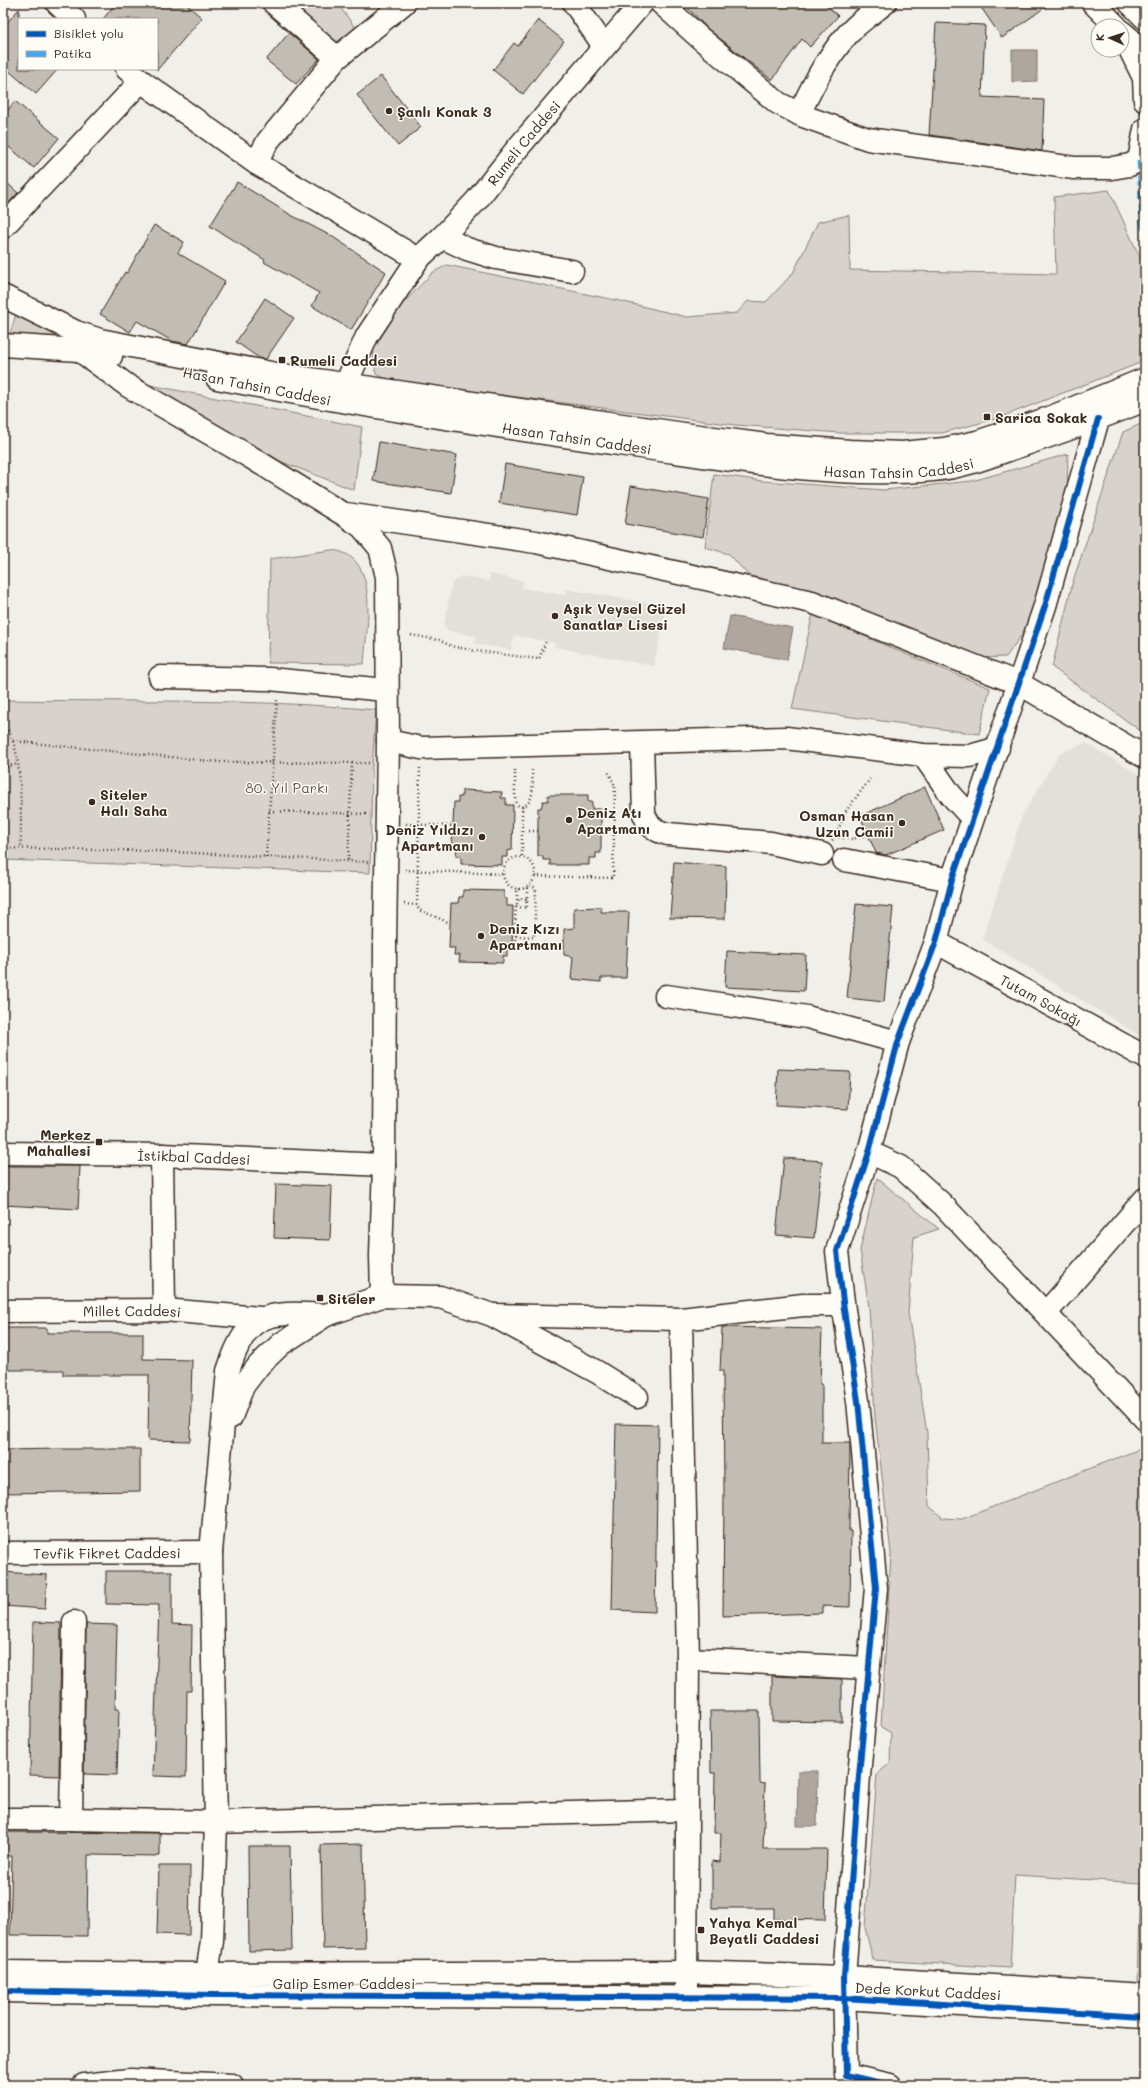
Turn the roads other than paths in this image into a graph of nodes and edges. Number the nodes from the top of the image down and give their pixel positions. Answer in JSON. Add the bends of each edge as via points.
{"nodes":[{"id":1,"x":57,"y":3,"type":"edge"},
{"id":2,"x":274,"y":3,"type":"edge"},
{"id":3,"x":404,"y":3,"type":"edge"},
{"id":4,"x":574,"y":3,"type":"edge"},
{"id":5,"x":642,"y":3,"type":"edge"},
{"id":6,"x":661,"y":3,"type":"edge"},
{"id":7,"x":885,"y":3,"type":"edge"},
{"id":8,"x":1093,"y":3,"type":"edge"},
{"id":9,"x":1130,"y":3,"type":"edge"},
{"id":10,"x":73,"y":18,"type":"edge"},
{"id":11,"x":1108,"y":18,"type":"edge"},
{"id":12,"x":1145,"y":18,"type":"edge"},
{"id":13,"x":1130,"y":39,"type":"edge"},
{"id":14,"x":604,"y":46,"type":"junction"},
{"id":15,"x":1130,"y":49,"type":"edge"},
{"id":16,"x":1145,"y":52,"type":"edge"},
{"id":17,"x":337,"y":58,"type":"junction"},
{"id":18,"x":134,"y":75,"type":"edge"},
{"id":19,"x":1145,"y":101,"type":"edge"},
{"id":20,"x":799,"y":114,"type":"junction"},
{"id":21,"x":1145,"y":129,"type":"edge"},
{"id":22,"x":1142,"y":158,"type":"edge"},
{"id":23,"x":256,"y":163,"type":"junction"},
{"id":24,"x":3,"y":227,"type":"edge"},
{"id":25,"x":442,"y":237,"type":"junction"},
{"id":26,"x":418,"y":259,"type":"junction"},
{"id":27,"x":572,"y":271,"type":"dead end"},
{"id":28,"x":3,"y":296,"type":"edge"},
{"id":29,"x":78,"y":341,"type":"junction"},
{"id":30,"x":3,"y":345,"type":"edge"},
{"id":31,"x":1145,"y":379,"type":"edge"},
{"id":32,"x":346,"y":384,"type":"junction"},
{"id":33,"x":1110,"y":394,"type":"junction"},
{"id":34,"x":1145,"y":400,"type":"edge"},
{"id":35,"x":1098,"y":419,"type":"junction"},
{"id":36,"x":343,"y":514,"type":"junction"},
{"id":37,"x":160,"y":677,"type":"dead end"},
{"id":38,"x":1020,"y":684,"type":"junction"},
{"id":39,"x":386,"y":690,"type":"junction"},
{"id":40,"x":388,"y":741,"type":"junction"},
{"id":41,"x":642,"y":743,"type":"junction"},
{"id":42,"x":998,"y":748,"type":"junction"},
{"id":43,"x":923,"y":755,"type":"junction"},
{"id":44,"x":1145,"y":757,"type":"edge"},
{"id":45,"x":972,"y":818,"type":"junction"},
{"id":46,"x":822,"y":854,"type":"road end"},
{"id":47,"x":844,"y":860,"type":"dead end"},
{"id":48,"x":952,"y":880,"type":"junction"},
{"id":49,"x":936,"y":942,"type":"junction"},
{"id":50,"x":666,"y":996,"type":"dead end"},
{"id":51,"x":898,"y":1042,"type":"junction"},
{"id":52,"x":1145,"y":1057,"type":"edge"},
{"id":53,"x":869,"y":1152,"type":"junction"},
{"id":54,"x":3,"y":1154,"type":"edge"},
{"id":55,"x":162,"y":1155,"type":"junction"},
{"id":56,"x":384,"y":1166,"type":"junction"},
{"id":57,"x":1145,"y":1199,"type":"edge"},
{"id":58,"x":382,"y":1296,"type":"junction"},
{"id":59,"x":843,"y":1305,"type":"junction"},
{"id":60,"x":164,"y":1310,"type":"junction"},
{"id":61,"x":3,"y":1312,"type":"edge"},
{"id":62,"x":1046,"y":1312,"type":"junction"},
{"id":63,"x":326,"y":1315,"type":"junction"},
{"id":64,"x":492,"y":1315,"type":"junction"},
{"id":65,"x":260,"y":1318,"type":"junction"},
{"id":66,"x":681,"y":1319,"type":"junction"},
{"id":67,"x":637,"y":1397,"type":"dead end"},
{"id":68,"x":1145,"y":1419,"type":"edge"},
{"id":69,"x":220,"y":1452,"type":"junction"},
{"id":70,"x":211,"y":1552,"type":"junction"},
{"id":71,"x":3,"y":1553,"type":"edge"},
{"id":72,"x":74,"y":1622,"type":"dead end"},
{"id":73,"x":688,"y":1659,"type":"junction"},
{"id":74,"x":868,"y":1668,"type":"junction"},
{"id":75,"x":686,"y":1810,"type":"junction"},
{"id":76,"x":3,"y":1819,"type":"edge"},
{"id":77,"x":71,"y":1819,"type":"junction"},
{"id":78,"x":216,"y":1822,"type":"junction"},
{"id":79,"x":3,"y":1972,"type":"edge"},
{"id":80,"x":686,"y":1972,"type":"junction"},
{"id":81,"x":207,"y":1982,"type":"junction"},
{"id":82,"x":844,"y":1987,"type":"junction"},
{"id":83,"x":3,"y":1991,"type":"edge"},
{"id":84,"x":1145,"y":1995,"type":"edge"},
{"id":85,"x":685,"y":1997,"type":"junction"},
{"id":86,"x":1145,"y":2016,"type":"edge"},
{"id":87,"x":84,"y":2085,"type":"edge"},
{"id":88,"x":232,"y":2085,"type":"edge"},
{"id":89,"x":890,"y":2085,"type":"edge"}],
"edges":[{"from":1,"to":10,"type":"street"},
{"from":2,"to":17,"type":"street"},
{"from":3,"to":17,"type":"street"},
{"from":4,"to":14,"type":"street"},
{"from":5,"to":14,"type":"street","name":"Rumeli Caddesi"},
{"from":6,"to":20,"type":"street","via":[[778,103]]},
{"from":7,"to":20,"type":"street","via":[[856,26],[837,47],[817,77]]},
{"from":8,"to":11,"type":"street"},
{"from":9,"to":12,"type":"street"},
{"from":13,"to":16,"type":"street"},
{"from":14,"to":25,"type":"street","name":"Rumeli Caddesi","via":[[476,201]]},
{"from":15,"to":19,"type":"street","via":[[1144,78]]},
{"from":17,"to":23,"type":"street","via":[[268,141]]},
{"from":18,"to":23,"type":"street"},
{"from":18,"to":24,"type":"street"},
{"from":20,"to":22,"type":"street","via":[[868,139],[1074,168],[1112,168]]},
{"from":21,"to":22,"type":"street"},
{"from":23,"to":26,"type":"street"},
{"from":25,"to":26,"type":"street","name":"Rumeli Caddesi"},
{"from":25,"to":27,"type":"street","via":[[467,249],[496,258]]},
{"from":26,"to":32,"type":"street","name":"Rumeli Caddesi","via":[[367,336]]},
{"from":28,"to":29,"type":"street","name":"Hasan Tahsin Caddesi"},
{"from":29,"to":30,"type":"street","name":"Hasan Tahsin Caddesi"},
{"from":29,"to":32,"type":"street","name":"Hasan Tahsin Caddesi","via":[[107,342],[276,374]]},
{"from":29,"to":35,"type":"street","name":"Hasan Tahsin Caddesi","via":[[325,400],[760,464],[837,471],[935,470],[979,460]]},
{"from":29,"to":36,"type":"street","via":[[128,386]]},
{"from":31,"to":33,"type":"street","name":"Hasan Tahsin Caddesi"},
{"from":32,"to":33,"type":"street","name":"Hasan Tahsin Caddesi","via":[[766,445],[902,453],[944,449],[977,442]]},
{"from":33,"to":35,"type":"street"},
{"from":34,"to":35,"type":"street","name":"Hasan Tahsin Caddesi"},
{"from":35,"to":38,"type":"street"},
{"from":36,"to":38,"type":"street","via":[[536,542],[812,602]]},
{"from":36,"to":39,"type":"street","via":[[362,527],[380,548],[387,577]]},
{"from":37,"to":39,"type":"street","via":[[269,679]]},
{"from":38,"to":42,"type":"street"},
{"from":38,"to":44,"type":"street"},
{"from":39,"to":40,"type":"street"},
{"from":40,"to":41,"type":"street","via":[[421,748]]},
{"from":40,"to":56,"type":"street","via":[[384,944]]},
{"from":41,"to":43,"type":"street","via":[[786,738]]},
{"from":41,"to":46,"type":"street","via":[[644,814],[648,824],[658,832],[771,843]]},
{"from":42,"to":43,"type":"street","via":[[970,756]]},
{"from":42,"to":45,"type":"street"},
{"from":43,"to":45,"type":"street","via":[[951,795]]},
{"from":45,"to":48,"type":"street"},
{"from":47,"to":48,"type":"street"},
{"from":48,"to":49,"type":"street"},
{"from":49,"to":51,"type":"street"},
{"from":49,"to":52,"type":"street","name":"Tutam Sokağı"},
{"from":50,"to":51,"type":"street","via":[[807,1017]]},
{"from":51,"to":53,"type":"street"},
{"from":53,"to":59,"type":"street","via":[[837,1251]]},
{"from":53,"to":62,"type":"street","via":[[901,1167],[919,1183]]},
{"from":54,"to":55,"type":"street","name":"İstikbal Caddesi"},
{"from":55,"to":56,"type":"street","name":"İstikbal Caddesi"},
{"from":55,"to":60,"type":"street"},
{"from":56,"to":58,"type":"street"},
{"from":57,"to":62,"type":"street"},
{"from":58,"to":63,"type":"street"},
{"from":58,"to":64,"type":"street","via":[[440,1297]]},
{"from":59,"to":66,"type":"street","via":[[803,1305]]},
{"from":59,"to":74,"type":"street","via":[[858,1401],[876,1588]]},
{"from":60,"to":61,"type":"street","name":"Millet Caddesi"},
{"from":60,"to":65,"type":"street","name":"Millet Caddesi"},
{"from":62,"to":68,"type":"street"},
{"from":63,"to":65,"type":"street","name":"Millet Caddesi","via":[[295,1314]]},
{"from":63,"to":69,"type":"street","via":[[281,1344],[259,1365],[243,1386]]},
{"from":64,"to":66,"type":"street"},
{"from":64,"to":67,"type":"street","via":[[597,1372]]},
{"from":65,"to":69,"type":"street","via":[[245,1332],[235,1349],[228,1371]]},
{"from":66,"to":73,"type":"street"},
{"from":69,"to":70,"type":"street"},
{"from":70,"to":71,"type":"street","name":"Tevfik Fikret Caddesi"},
{"from":70,"to":78,"type":"street"},
{"from":72,"to":77,"type":"street"},
{"from":73,"to":74,"type":"street"},
{"from":73,"to":75,"type":"street"},
{"from":74,"to":82,"type":"street"},
{"from":75,"to":78,"type":"street"},
{"from":75,"to":80,"type":"street"},
{"from":76,"to":77,"type":"street"},
{"from":77,"to":78,"type":"street"},
{"from":78,"to":81,"type":"street","via":[[212,1941]]},
{"from":79,"to":81,"type":"street"},
{"from":80,"to":81,"type":"street","name":"Dede Korkut Caddesi"},
{"from":80,"to":82,"type":"street","name":"Dede Korkut Caddesi"},
{"from":80,"to":85,"type":"street"},
{"from":81,"to":83,"type":"street","name":"Galip Esmer Caddesi"},
{"from":81,"to":85,"type":"street","name":"Galip Esmer Caddesi"},
{"from":82,"to":84,"type":"street","name":"Dede Korkut Caddesi"},
{"from":82,"to":85,"type":"street","name":"Dede Korkut Caddesi"},
{"from":82,"to":86,"type":"street","name":"Dede Korkut Caddesi"},
{"from":82,"to":89,"type":"street","via":[[846,2075]]},
{"from":87,"to":88,"type":"street","via":[[130,2080]]}]}
